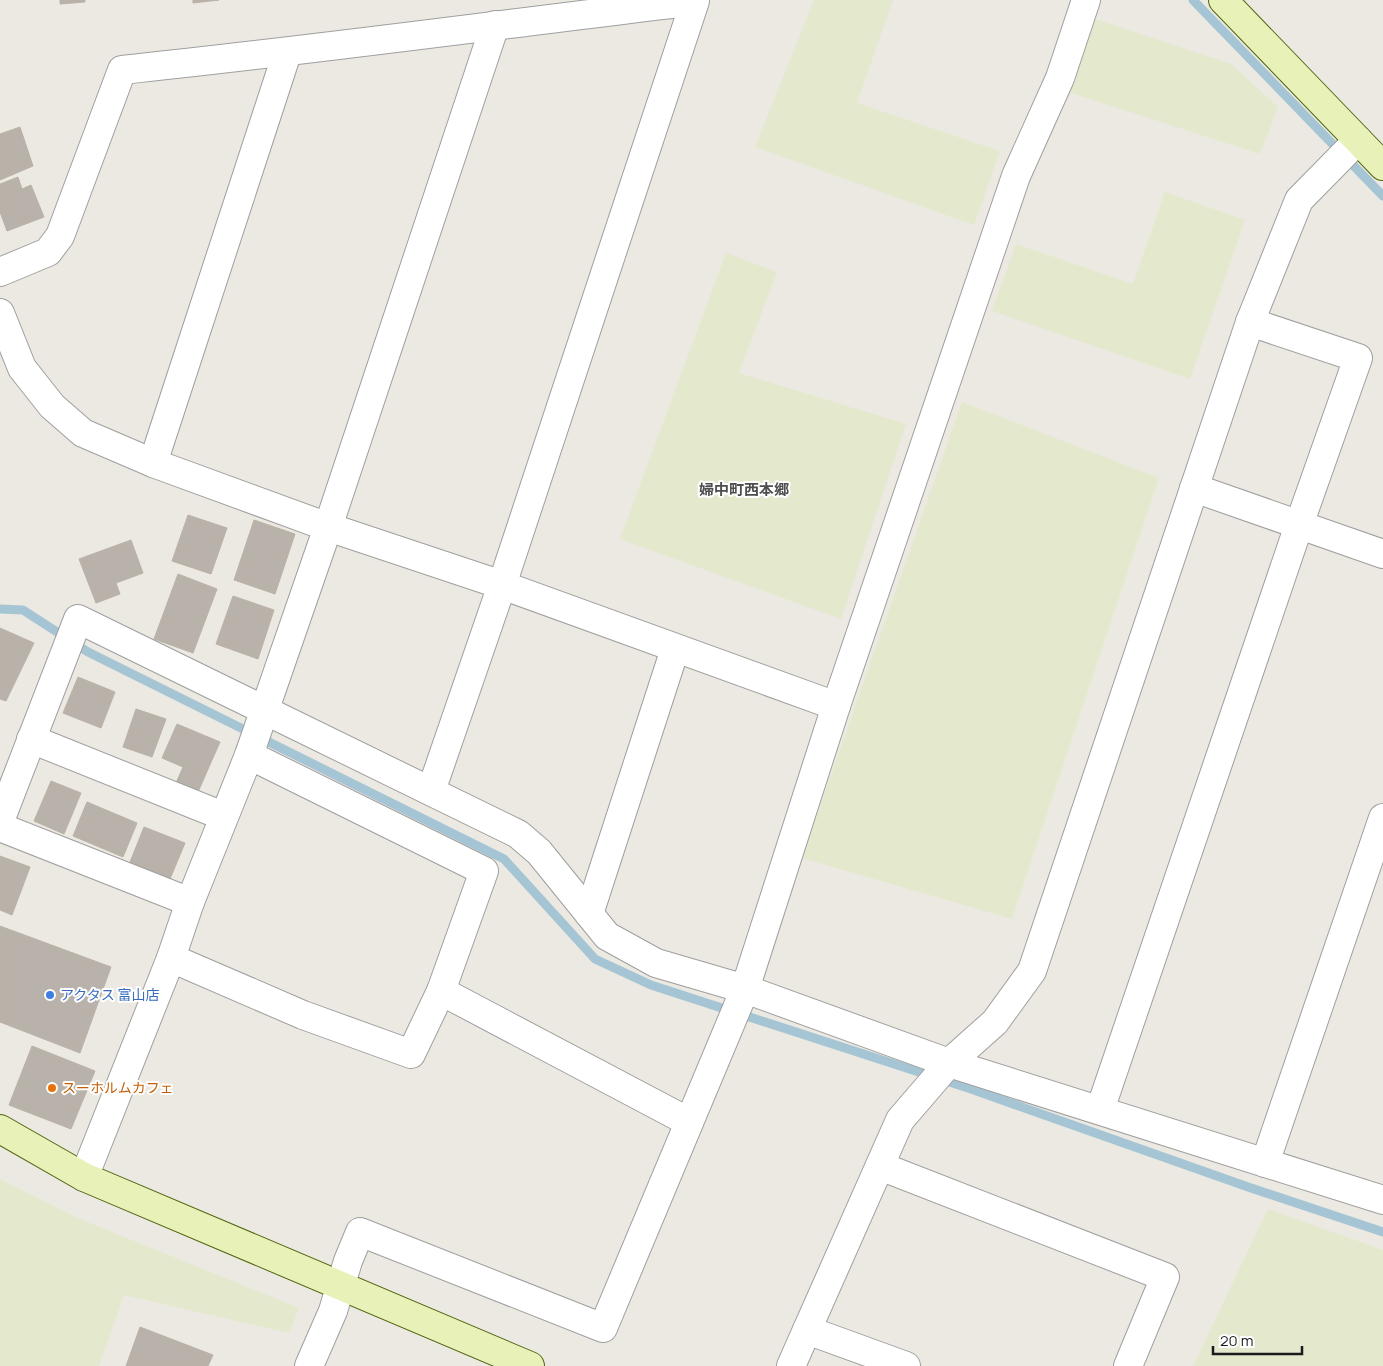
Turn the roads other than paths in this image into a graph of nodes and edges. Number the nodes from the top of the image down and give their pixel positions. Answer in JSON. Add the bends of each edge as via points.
{"nodes":[{"id":1,"x":1086,"y":0,"type":"edge"},
{"id":2,"x":1223,"y":0,"type":"edge"},
{"id":3,"x":495,"y":25,"type":"junction"},
{"id":4,"x":287,"y":53,"type":"junction"},
{"id":5,"x":1358,"y":140,"type":"junction"},
{"id":6,"x":1383,"y":166,"type":"edge"},
{"id":7,"x":0,"y":272,"type":"edge"},
{"id":8,"x":0,"y":313,"type":"edge"},
{"id":9,"x":1250,"y":322,"type":"junction"},
{"id":10,"x":153,"y":463,"type":"junction"},
{"id":11,"x":1194,"y":488,"type":"junction"},
{"id":12,"x":1299,"y":524,"type":"junction"},
{"id":13,"x":328,"y":527,"type":"junction"},
{"id":14,"x":1383,"y":554,"type":"edge"},
{"id":15,"x":502,"y":586,"type":"junction"},
{"id":16,"x":676,"y":649,"type":"junction"},
{"id":17,"x":836,"y":706,"type":"junction"},
{"id":18,"x":264,"y":710,"type":"junction"},
{"id":19,"x":30,"y":739,"type":"junction"},
{"id":20,"x":249,"y":755,"type":"junction"},
{"id":21,"x":430,"y":791,"type":"junction"},
{"id":22,"x":223,"y":816,"type":"junction"},
{"id":23,"x":1383,"y":818,"type":"edge"},
{"id":24,"x":0,"y":821,"type":"edge"},
{"id":25,"x":0,"y":827,"type":"edge"},
{"id":26,"x":190,"y":902,"type":"junction"},
{"id":27,"x":589,"y":914,"type":"junction"},
{"id":28,"x":171,"y":958,"type":"junction"},
{"id":29,"x":745,"y":989,"type":"junction"},
{"id":30,"x":441,"y":991,"type":"junction"},
{"id":31,"x":949,"y":1063,"type":"junction"},
{"id":32,"x":1100,"y":1110,"type":"junction"},
{"id":33,"x":689,"y":1122,"type":"junction"},
{"id":34,"x":0,"y":1129,"type":"edge"},
{"id":35,"x":1265,"y":1163,"type":"junction"},
{"id":36,"x":880,"y":1166,"type":"junction"},
{"id":37,"x":84,"y":1177,"type":"junction"},
{"id":38,"x":1383,"y":1200,"type":"edge"},
{"id":39,"x":342,"y":1285,"type":"junction"},
{"id":40,"x":807,"y":1330,"type":"junction"},
{"id":41,"x":309,"y":1366,"type":"edge"},
{"id":42,"x":530,"y":1366,"type":"edge"},
{"id":43,"x":791,"y":1366,"type":"edge"},
{"id":44,"x":906,"y":1366,"type":"edge"},
{"id":45,"x":1128,"y":1366,"type":"edge"}],
"edges":[{"from":1,"to":17,"type":"street","via":[[1060,78],[1016,176]]},
{"from":2,"to":5,"type":"street"},
{"from":3,"to":4,"type":"street"},
{"from":3,"to":13,"type":"street"},
{"from":3,"to":15,"type":"street","via":[[695,1]]},
{"from":4,"to":7,"type":"street","via":[[122,70],[60,236],[48,252]]},
{"from":4,"to":10,"type":"street"},
{"from":5,"to":6,"type":"street"},
{"from":5,"to":9,"type":"street","via":[[1299,200]]},
{"from":8,"to":10,"type":"street","via":[[22,368],[52,406],[83,433]]},
{"from":9,"to":11,"type":"street"},
{"from":9,"to":12,"type":"street","via":[[1358,358]]},
{"from":10,"to":13,"type":"street"},
{"from":11,"to":12,"type":"street"},
{"from":11,"to":31,"type":"street","via":[[1032,972],[995,1022]]},
{"from":12,"to":14,"type":"street"},
{"from":12,"to":32,"type":"street"},
{"from":13,"to":15,"type":"street"},
{"from":13,"to":18,"type":"street"},
{"from":15,"to":16,"type":"street"},
{"from":15,"to":21,"type":"street"},
{"from":16,"to":17,"type":"street"},
{"from":16,"to":27,"type":"street"},
{"from":17,"to":29,"type":"street"},
{"from":18,"to":19,"type":"street","via":[[78,619]]},
{"from":18,"to":20,"type":"street"},
{"from":18,"to":21,"type":"street"},
{"from":19,"to":22,"type":"street"},
{"from":19,"to":24,"type":"street"},
{"from":20,"to":22,"type":"street"},
{"from":20,"to":30,"type":"street","via":[[484,871]]},
{"from":21,"to":27,"type":"street","via":[[518,834],[539,852]]},
{"from":22,"to":26,"type":"street"},
{"from":23,"to":35,"type":"street"},
{"from":25,"to":26,"type":"street"},
{"from":26,"to":28,"type":"street"},
{"from":27,"to":29,"type":"street","via":[[607,936],[656,963]]},
{"from":28,"to":30,"type":"street","via":[[303,1015],[412,1054]]},
{"from":28,"to":37,"type":"street"},
{"from":29,"to":31,"type":"street"},
{"from":29,"to":33,"type":"street"},
{"from":30,"to":33,"type":"street"},
{"from":31,"to":32,"type":"street"},
{"from":31,"to":36,"type":"street","via":[[900,1120]]},
{"from":32,"to":35,"type":"street"},
{"from":33,"to":39,"type":"street","via":[[603,1328],[360,1232]]},
{"from":34,"to":37,"type":"street"},
{"from":35,"to":38,"type":"street"},
{"from":36,"to":40,"type":"street"},
{"from":36,"to":45,"type":"street","via":[[1165,1276]]},
{"from":37,"to":39,"type":"street"},
{"from":39,"to":41,"type":"street"},
{"from":39,"to":42,"type":"street"},
{"from":40,"to":43,"type":"street"},
{"from":40,"to":44,"type":"street"}]}
